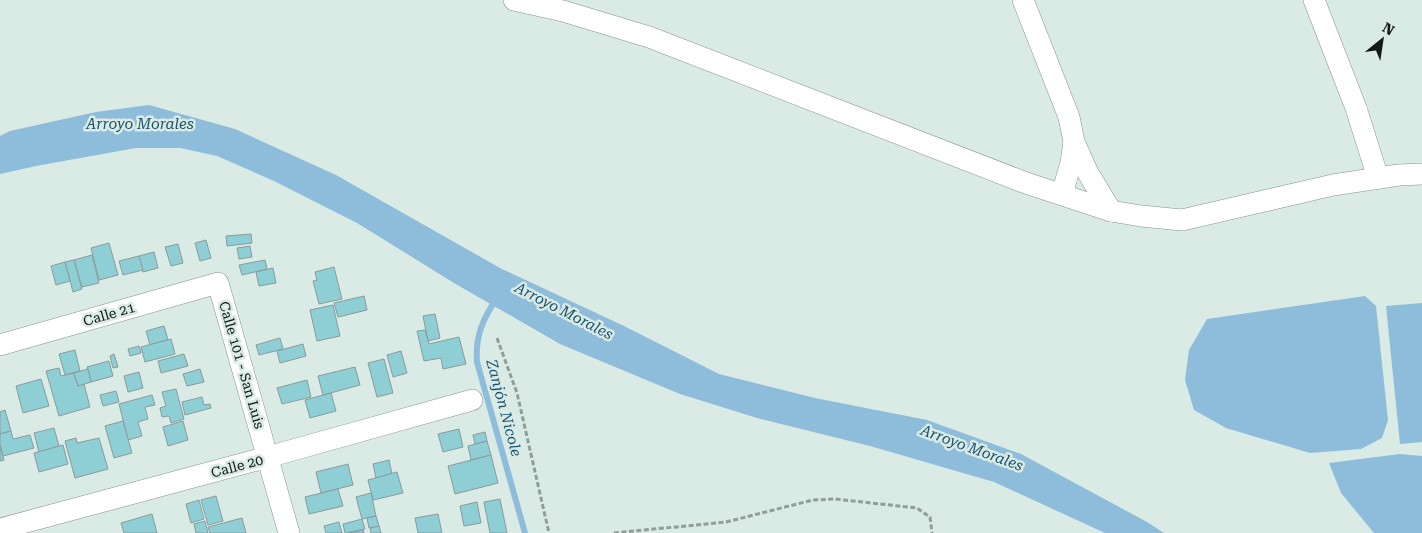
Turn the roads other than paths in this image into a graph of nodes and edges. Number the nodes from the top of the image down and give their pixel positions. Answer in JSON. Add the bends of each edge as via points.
{"nodes":[{"id":1,"x":514,"y":0,"type":"edge"},
{"id":2,"x":1022,"y":0,"type":"edge"},
{"id":3,"x":1314,"y":0,"type":"edge"},
{"id":4,"x":1074,"y":142,"type":"junction"},
{"id":5,"x":1422,"y":174,"type":"edge"},
{"id":6,"x":1378,"y":178,"type":"junction"},
{"id":7,"x":1062,"y":194,"type":"junction"},
{"id":8,"x":1111,"y":211,"type":"junction"},
{"id":9,"x":218,"y":283,"type":"joint"},
{"id":10,"x":0,"y":344,"type":"edge"},
{"id":11,"x":472,"y":400,"type":"dead end"},
{"id":12,"x":268,"y":457,"type":"junction"},
{"id":13,"x":0,"y":529,"type":"edge"},
{"id":14,"x":289,"y":533,"type":"edge"}],
"edges":[{"from":1,"to":7,"type":"street","via":[[649,37],[1026,183]]},
{"from":2,"to":4,"type":"street","via":[[1069,117]]},
{"from":3,"to":6,"type":"street","via":[[1356,108]]},
{"from":4,"to":7,"type":"street"},
{"from":4,"to":8,"type":"street"},
{"from":5,"to":6,"type":"street"},
{"from":6,"to":8,"type":"street","via":[[1333,185],[1182,220]]},
{"from":7,"to":8,"type":"street"},
{"from":9,"to":10,"type":"street","name":"Calle 21"},
{"from":9,"to":12,"type":"street","name":"Calle 101 - San Luis"},
{"from":11,"to":12,"type":"street","name":"Calle 20"},
{"from":12,"to":13,"type":"street","name":"Calle 20"},
{"from":12,"to":14,"type":"street","name":"Calle 101 - San Luis"}]}
